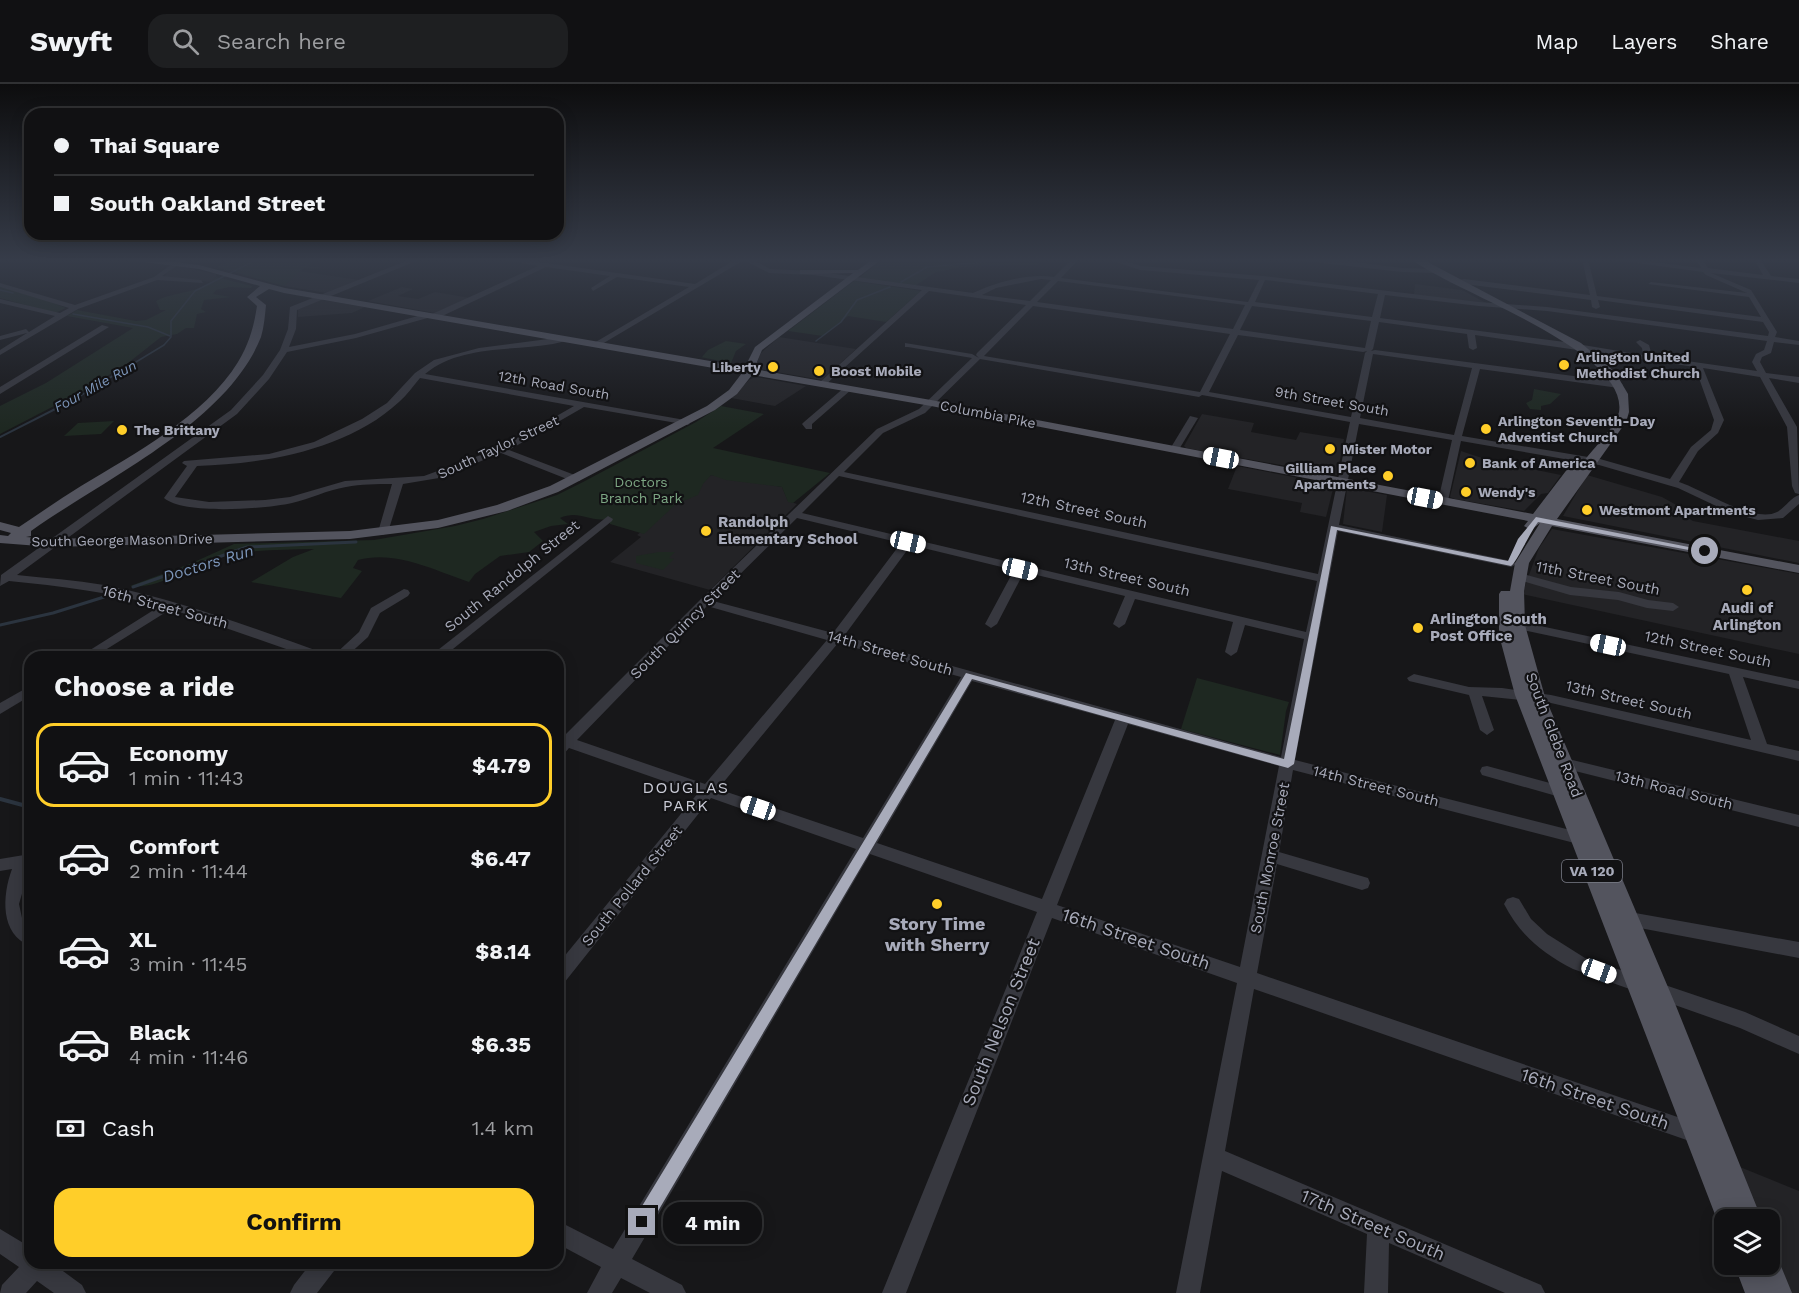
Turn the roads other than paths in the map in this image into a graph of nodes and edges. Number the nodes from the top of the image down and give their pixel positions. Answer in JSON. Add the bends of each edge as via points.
{"nodes":[{"id":1,"x":60,"y":315,"type":"edge"},
{"id":2,"x":255,"y":315,"type":"edge"},
{"id":3,"x":293,"y":315,"type":"edge"},
{"id":4,"x":428,"y":315,"type":"edge"},
{"id":5,"x":647,"y":315,"type":"edge"},
{"id":6,"x":801,"y":315,"type":"edge"},
{"id":7,"x":898,"y":315,"type":"edge"},
{"id":8,"x":1020,"y":315,"type":"edge"},
{"id":9,"x":1114,"y":315,"type":"edge"},
{"id":10,"x":1244,"y":315,"type":"edge"},
{"id":11,"x":1342,"y":315,"type":"edge"},
{"id":12,"x":1377,"y":315,"type":"edge"},
{"id":13,"x":1517,"y":315,"type":"edge"},
{"id":14,"x":1584,"y":315,"type":"edge"},
{"id":15,"x":1731,"y":315,"type":"edge"},
{"id":16,"x":1763,"y":315,"type":"edge"},
{"id":17,"x":431,"y":316,"type":"junction"},
{"id":18,"x":1598,"y":317,"type":"joint"},
{"id":19,"x":1376,"y":320,"type":"junction"},
{"id":20,"x":1766,"y":320,"type":"junction"},
{"id":21,"x":105,"y":327,"type":"dead end"},
{"id":22,"x":40,"y":328,"type":"junction"},
{"id":23,"x":1235,"y":332,"type":"junction"},
{"id":24,"x":1471,"y":332,"type":"junction"},
{"id":25,"x":547,"y":336,"type":"junction"},
{"id":26,"x":0,"y":338,"type":"edge"},
{"id":27,"x":563,"y":339,"type":"junction"},
{"id":28,"x":1770,"y":339,"type":"junction"},
{"id":29,"x":1640,"y":342,"type":"dead end"},
{"id":30,"x":1799,"y":343,"type":"edge"},
{"id":31,"x":526,"y":344,"type":"junction"},
{"id":32,"x":597,"y":345,"type":"junction"},
{"id":33,"x":908,"y":345,"type":"dead end"},
{"id":34,"x":1578,"y":347,"type":"junction"},
{"id":35,"x":1473,"y":348,"type":"dead end"},
{"id":36,"x":284,"y":350,"type":"junction"},
{"id":37,"x":1369,"y":351,"type":"junction"},
{"id":38,"x":0,"y":353,"type":"edge"},
{"id":39,"x":978,"y":357,"type":"junction"},
{"id":40,"x":1648,"y":358,"type":"junction"},
{"id":41,"x":1698,"y":365,"type":"junction"},
{"id":42,"x":1477,"y":366,"type":"junction"},
{"id":43,"x":742,"y":370,"type":"junction"},
{"id":44,"x":1762,"y":374,"type":"junction"},
{"id":45,"x":418,"y":375,"type":"junction"},
{"id":46,"x":1799,"y":380,"type":"edge"},
{"id":47,"x":823,"y":384,"type":"junction"},
{"id":48,"x":1615,"y":385,"type":"junction"},
{"id":49,"x":848,"y":388,"type":"junction"},
{"id":50,"x":0,"y":391,"type":"edge"},
{"id":51,"x":1204,"y":395,"type":"junction"},
{"id":52,"x":931,"y":403,"type":"junction"},
{"id":53,"x":583,"y":404,"type":"junction"},
{"id":54,"x":1198,"y":406,"type":"dead end"},
{"id":55,"x":1193,"y":417,"type":"dead end"},
{"id":56,"x":1355,"y":420,"type":"junction"},
{"id":57,"x":680,"y":422,"type":"junction"},
{"id":58,"x":809,"y":427,"type":"dead end"},
{"id":59,"x":1458,"y":438,"type":"junction"},
{"id":60,"x":499,"y":449,"type":"junction"},
{"id":61,"x":1175,"y":449,"type":"junction"},
{"id":62,"x":1586,"y":460,"type":"junction"},
{"id":63,"x":167,"y":463,"type":"junction"},
{"id":64,"x":194,"y":463,"type":"junction"},
{"id":65,"x":837,"y":473,"type":"junction"},
{"id":66,"x":572,"y":477,"type":"junction"},
{"id":67,"x":1566,"y":479,"type":"junction"},
{"id":68,"x":1342,"y":482,"type":"junction"},
{"id":69,"x":398,"y":483,"type":"junction"},
{"id":70,"x":1673,"y":483,"type":"junction"},
{"id":71,"x":1799,"y":491,"type":"edge"},
{"id":72,"x":1570,"y":494,"type":"junction"},
{"id":73,"x":1799,"y":498,"type":"edge"},
{"id":74,"x":1443,"y":501,"type":"junction"},
{"id":75,"x":794,"y":514,"type":"junction"},
{"id":76,"x":608,"y":519,"type":"dead end"},
{"id":77,"x":1542,"y":520,"type":"junction"},
{"id":78,"x":0,"y":526,"type":"edge"},
{"id":79,"x":1334,"y":527,"type":"junction"},
{"id":80,"x":383,"y":529,"type":"junction"},
{"id":81,"x":20,"y":532,"type":"junction"},
{"id":82,"x":58,"y":539,"type":"junction"},
{"id":83,"x":3,"y":542,"type":"edge"},
{"id":84,"x":908,"y":542,"type":"junction"},
{"id":85,"x":1020,"y":569,"type":"junction"},
{"id":86,"x":1799,"y":569,"type":"edge"},
{"id":87,"x":1515,"y":571,"type":"junction"},
{"id":88,"x":1323,"y":579,"type":"junction"},
{"id":89,"x":3,"y":580,"type":"edge"},
{"id":90,"x":404,"y":593,"type":"dead end"},
{"id":91,"x":1131,"y":595,"type":"junction"},
{"id":92,"x":705,"y":602,"type":"junction"},
{"id":93,"x":170,"y":605,"type":"junction"},
{"id":94,"x":1673,"y":607,"type":"dead end"},
{"id":95,"x":1240,"y":620,"type":"junction"},
{"id":96,"x":991,"y":624,"type":"dead end"},
{"id":97,"x":1119,"y":624,"type":"dead end"},
{"id":98,"x":1511,"y":624,"type":"junction"},
{"id":99,"x":837,"y":637,"type":"junction"},
{"id":100,"x":1311,"y":637,"type":"junction"},
{"id":101,"x":95,"y":651,"type":"edge"},
{"id":102,"x":304,"y":651,"type":"edge"},
{"id":103,"x":345,"y":651,"type":"edge"},
{"id":104,"x":443,"y":651,"type":"edge"},
{"id":105,"x":1231,"y":652,"type":"dead end"},
{"id":106,"x":1735,"y":672,"type":"junction"},
{"id":107,"x":969,"y":675,"type":"junction"},
{"id":108,"x":1414,"y":678,"type":"dead end"},
{"id":109,"x":1799,"y":685,"type":"edge"},
{"id":110,"x":1474,"y":691,"type":"junction"},
{"id":111,"x":24,"y":694,"type":"edge"},
{"id":112,"x":1530,"y":696,"type":"junction"},
{"id":113,"x":0,"y":709,"type":"edge"},
{"id":114,"x":1123,"y":717,"type":"junction"},
{"id":115,"x":1487,"y":730,"type":"dead end"},
{"id":116,"x":564,"y":741,"type":"edge"},
{"id":117,"x":564,"y":745,"type":"edge"},
{"id":118,"x":1761,"y":748,"type":"junction"},
{"id":119,"x":1799,"y":756,"type":"edge"},
{"id":120,"x":1556,"y":761,"type":"junction"},
{"id":121,"x":1288,"y":764,"type":"junction"},
{"id":122,"x":1487,"y":771,"type":"dead end"},
{"id":123,"x":708,"y":791,"type":"junction"},
{"id":124,"x":1569,"y":794,"type":"junction"},
{"id":125,"x":1799,"y":821,"type":"edge"},
{"id":126,"x":1587,"y":840,"type":"junction"},
{"id":127,"x":868,"y":846,"type":"junction"},
{"id":128,"x":1270,"y":856,"type":"junction"},
{"id":129,"x":24,"y":861,"type":"edge"},
{"id":130,"x":0,"y":865,"type":"edge"},
{"id":131,"x":24,"y":868,"type":"edge"},
{"id":132,"x":1362,"y":883,"type":"dead end"},
{"id":133,"x":1513,"y":904,"type":"dead end"},
{"id":134,"x":1046,"y":908,"type":"junction"},
{"id":135,"x":1620,"y":917,"type":"junction"},
{"id":136,"x":24,"y":935,"type":"edge"},
{"id":137,"x":1799,"y":950,"type":"edge"},
{"id":138,"x":564,"y":970,"type":"edge"},
{"id":139,"x":1246,"y":978,"type":"junction"},
{"id":140,"x":1635,"y":984,"type":"junction"},
{"id":141,"x":1658,"y":990,"type":"junction"},
{"id":142,"x":1799,"y":1045,"type":"edge"},
{"id":143,"x":1705,"y":1136,"type":"junction"},
{"id":144,"x":1213,"y":1157,"type":"junction"},
{"id":145,"x":1728,"y":1209,"type":"edge"},
{"id":146,"x":1743,"y":1209,"type":"edge"},
{"id":147,"x":1378,"y":1227,"type":"junction"},
{"id":148,"x":564,"y":1235,"type":"edge"},
{"id":149,"x":0,"y":1240,"type":"edge"},
{"id":150,"x":24,"y":1256,"type":"edge"},
{"id":151,"x":617,"y":1263,"type":"junction"},
{"id":152,"x":29,"y":1269,"type":"edge"},
{"id":153,"x":42,"y":1269,"type":"edge"},
{"id":154,"x":321,"y":1269,"type":"edge"},
{"id":155,"x":1752,"y":1275,"type":"edge"},
{"id":156,"x":1771,"y":1275,"type":"edge"},
{"id":157,"x":10,"y":1293,"type":"edge"},
{"id":158,"x":74,"y":1293,"type":"edge"},
{"id":159,"x":302,"y":1293,"type":"edge"},
{"id":160,"x":599,"y":1293,"type":"edge"},
{"id":161,"x":674,"y":1293,"type":"edge"},
{"id":162,"x":894,"y":1293,"type":"edge"},
{"id":163,"x":1188,"y":1293,"type":"edge"},
{"id":164,"x":1376,"y":1293,"type":"edge"},
{"id":165,"x":1533,"y":1293,"type":"edge"},
{"id":166,"x":1759,"y":1293,"type":"edge"},
{"id":167,"x":1778,"y":1293,"type":"edge"}],
"edges":[{"from":1,"to":22,"type":"street"},
{"from":2,"to":81,"type":"main road","via":[[254,332],[243,356],[225,380],[183,418]]},
{"from":3,"to":36,"type":"street"},
{"from":4,"to":17,"type":"main road","name":"Columbia Pike"},
{"from":5,"to":32,"type":"street"},
{"from":6,"to":43,"type":"main road","name":"South George Mason Drive","via":[[758,350]]},
{"from":7,"to":47,"type":"street"},
{"from":8,"to":39,"type":"street","name":"South Quincy Street"},
{"from":9,"to":23,"type":"street"},
{"from":10,"to":23,"type":"street"},
{"from":11,"to":19,"type":"street"},
{"from":12,"to":19,"type":"street","name":"South Monroe Street"},
{"from":13,"to":34,"type":"main road"},
{"from":14,"to":18,"type":"street"},
{"from":15,"to":20,"type":"street"},
{"from":16,"to":20,"type":"street"},
{"from":17,"to":25,"type":"main road","name":"Columbia Pike"},
{"from":17,"to":36,"type":"street"},
{"from":18,"to":28,"type":"street"},
{"from":19,"to":24,"type":"street"},
{"from":19,"to":37,"type":"street","name":"South Monroe Street"},
{"from":20,"to":28,"type":"street","via":[[1773,332]]},
{"from":21,"to":50,"type":"street"},
{"from":22,"to":26,"type":"street"},
{"from":22,"to":38,"type":"street"},
{"from":23,"to":37,"type":"street"},
{"from":23,"to":51,"type":"street"},
{"from":24,"to":34,"type":"street"},
{"from":24,"to":35,"type":"street"},
{"from":25,"to":27,"type":"main road","name":"Columbia Pike"},
{"from":25,"to":31,"type":"street"},
{"from":27,"to":31,"type":"street"},
{"from":27,"to":32,"type":"main road","name":"Columbia Pike"},
{"from":28,"to":30,"type":"street"},
{"from":28,"to":44,"type":"street","via":[[1768,351],[1756,359]]},
{"from":29,"to":40,"type":"street","via":[[1646,347]]},
{"from":31,"to":45,"type":"street","via":[[450,357]]},
{"from":32,"to":43,"type":"main road","name":"Columbia Pike"},
{"from":33,"to":39,"type":"street","name":"9th Street South"},
{"from":34,"to":40,"type":"street"},
{"from":34,"to":48,"type":"main road","via":[[1602,364]]},
{"from":36,"to":63,"type":"street","via":[[241,405]]},
{"from":37,"to":42,"type":"street"},
{"from":37,"to":56,"type":"street","name":"South Monroe Street"},
{"from":39,"to":51,"type":"street","name":"9th Street South"},
{"from":39,"to":52,"type":"street","name":"South Quincy Street"},
{"from":40,"to":41,"type":"street"},
{"from":41,"to":44,"type":"street"},
{"from":41,"to":70,"type":"street","via":[[1719,420],[1715,431],[1694,449]]},
{"from":42,"to":48,"type":"street"},
{"from":42,"to":59,"type":"street"},
{"from":43,"to":47,"type":"main road","name":"Columbia Pike"},
{"from":43,"to":57,"type":"main road","name":"South George Mason Drive","via":[[733,392]]},
{"from":44,"to":46,"type":"street"},
{"from":44,"to":71,"type":"street","via":[[1792,427]]},
{"from":45,"to":53,"type":"street","name":"12th Road South"},
{"from":45,"to":64,"type":"street","via":[[409,388],[372,418],[323,444],[284,455]]},
{"from":47,"to":49,"type":"main road","name":"Columbia Pike"},
{"from":48,"to":62,"type":"main road","name":"South Glebe Road","number":"VA 120","via":[[1624,403],[1620,422]]},
{"from":49,"to":52,"type":"main road","name":"Columbia Pike"},
{"from":49,"to":58,"type":"street","via":[[815,416],[807,424]]},
{"from":51,"to":54,"type":"street"},
{"from":51,"to":56,"type":"street","name":"9th Street South"},
{"from":52,"to":61,"type":"main road","name":"Columbia Pike"},
{"from":52,"to":65,"type":"street","name":"South Quincy Street","via":[[917,415],[880,431]]},
{"from":53,"to":57,"type":"street","name":"12th Road South"},
{"from":53,"to":60,"type":"street","name":"South Taylor Street","via":[[546,428]]},
{"from":55,"to":61,"type":"street"},
{"from":56,"to":59,"type":"street","name":"9th Street South"},
{"from":56,"to":68,"type":"street","name":"South Monroe Street"},
{"from":57,"to":66,"type":"main road","name":"South George Mason Drive"},
{"from":59,"to":62,"type":"street","name":"9th Street South"},
{"from":59,"to":74,"type":"street"},
{"from":60,"to":66,"type":"street"},
{"from":60,"to":69,"type":"street","name":"South Taylor Street","via":[[432,477]]},
{"from":61,"to":68,"type":"main road","name":"Columbia Pike"},
{"from":62,"to":67,"type":"main road","name":"South Glebe Road","number":"VA 120"},
{"from":62,"to":70,"type":"street","name":"9th Street South"},
{"from":62,"to":72,"type":"main road","name":"South Glebe Road","number":"VA 120"},
{"from":63,"to":64,"type":"street"},
{"from":63,"to":82,"type":"street"},
{"from":64,"to":69,"type":"street","name":"South Taylor Street","via":[[169,498],[188,505],[269,504],[353,483]]},
{"from":65,"to":75,"type":"street","name":"South Quincy Street"},
{"from":65,"to":88,"type":"street","name":"12th Street South"},
{"from":66,"to":80,"type":"main road","name":"South George Mason Drive","via":[[539,496],[482,514],[438,524]]},
{"from":67,"to":72,"type":"main road","via":[[1565,491]]},
{"from":67,"to":77,"type":"main road","name":"South Glebe Road","number":"VA 120"},
{"from":68,"to":74,"type":"main road","name":"Columbia Pike"},
{"from":68,"to":79,"type":"street","name":"South Monroe Street"},
{"from":69,"to":80,"type":"street"},
{"from":70,"to":73,"type":"street","name":"9th Street South","via":[[1758,517],[1779,516]]},
{"from":72,"to":77,"type":"main road","name":"South Glebe Road","number":"VA 120"},
{"from":74,"to":77,"type":"main road","name":"Columbia Pike"},
{"from":75,"to":84,"type":"street","name":"13th Street South"},
{"from":75,"to":92,"type":"street","name":"South Quincy Street"},
{"from":76,"to":104,"type":"street","name":"South Randolph Street"},
{"from":77,"to":86,"type":"main road","name":"Columbia Pike"},
{"from":77,"to":87,"type":"main road","name":"South Glebe Road","number":"VA 120","via":[[1522,539]]},
{"from":78,"to":81,"type":"main road","name":"South George Mason Drive"},
{"from":79,"to":87,"type":"street","name":"11th Street South"},
{"from":79,"to":88,"type":"street","name":"South Monroe Street"},
{"from":80,"to":82,"type":"main road","name":"South George Mason Drive"},
{"from":81,"to":82,"type":"main road","name":"South George Mason Drive"},
{"from":81,"to":83,"type":"main road"},
{"from":82,"to":83,"type":"main road","name":"South George Mason Drive"},
{"from":82,"to":89,"type":"street"},
{"from":84,"to":85,"type":"street","name":"13th Street South"},
{"from":84,"to":99,"type":"street","name":"South Pollard Street"},
{"from":85,"to":91,"type":"street","name":"13th Street South"},
{"from":85,"to":96,"type":"street"},
{"from":87,"to":94,"type":"street","name":"11th Street South","via":[[1570,591]]},
{"from":87,"to":98,"type":"main road","name":"South Glebe Road","number":"VA 120","via":[[1506,591]]},
{"from":88,"to":100,"type":"street","name":"South Monroe Street"},
{"from":89,"to":93,"type":"street","name":"16th Street South","via":[[113,591]]},
{"from":90,"to":103,"type":"street","via":[[375,611],[364,634]]},
{"from":91,"to":95,"type":"street","name":"13th Street South"},
{"from":91,"to":97,"type":"street"},
{"from":92,"to":99,"type":"street","name":"14th Street South"},
{"from":92,"to":116,"type":"street","name":"South Quincy Street"},
{"from":93,"to":101,"type":"street"},
{"from":93,"to":102,"type":"street","name":"16th Street South"},
{"from":95,"to":100,"type":"street","name":"13th Street South"},
{"from":95,"to":105,"type":"street"},
{"from":98,"to":106,"type":"street","name":"12th Street South"},
{"from":98,"to":112,"type":"main road","name":"South Glebe Road","number":"VA 120"},
{"from":99,"to":107,"type":"street","name":"14th Street South"},
{"from":99,"to":123,"type":"street","name":"South Pollard Street"},
{"from":100,"to":121,"type":"street","name":"South Monroe Street"},
{"from":106,"to":109,"type":"street","name":"12th Street South"},
{"from":106,"to":118,"type":"street"},
{"from":107,"to":114,"type":"street","name":"14th Street South"},
{"from":107,"to":127,"type":"street"},
{"from":108,"to":110,"type":"street","name":"13th Street South"},
{"from":110,"to":112,"type":"street","name":"13th Street South"},
{"from":110,"to":115,"type":"street"},
{"from":111,"to":113,"type":"street"},
{"from":112,"to":118,"type":"street","name":"13th Street South"},
{"from":112,"to":120,"type":"main road","name":"South Glebe Road","number":"VA 120"},
{"from":114,"to":121,"type":"street","name":"14th Street South"},
{"from":114,"to":134,"type":"street","name":"South Nelson Street"},
{"from":117,"to":123,"type":"street","name":"16th Street South"},
{"from":118,"to":119,"type":"street","name":"13th Street South"},
{"from":120,"to":124,"type":"main road","name":"South Glebe Road","number":"VA 120"},
{"from":120,"to":125,"type":"street","name":"13th Road South"},
{"from":121,"to":126,"type":"street","name":"14th Street South"},
{"from":121,"to":128,"type":"street","name":"South Monroe Street"},
{"from":122,"to":124,"type":"street"},
{"from":123,"to":127,"type":"street","name":"16th Street South"},
{"from":123,"to":138,"type":"street","name":"South Pollard Street"},
{"from":124,"to":126,"type":"main road","name":"South Glebe Road","number":"VA 120"},
{"from":126,"to":135,"type":"main road","name":"South Glebe Road","number":"VA 120"},
{"from":127,"to":134,"type":"street","name":"16th Street South"},
{"from":127,"to":151,"type":"street"},
{"from":128,"to":132,"type":"street"},
{"from":128,"to":139,"type":"street","name":"South Monroe Street"},
{"from":129,"to":130,"type":"street"},
{"from":131,"to":136,"type":"street","via":[[8,904],[9,919]]},
{"from":133,"to":140,"type":"street","via":[[1526,927],[1556,952]]},
{"from":134,"to":139,"type":"street","name":"16th Street South"},
{"from":134,"to":162,"type":"street","name":"South Nelson Street"},
{"from":135,"to":137,"type":"street"},
{"from":135,"to":140,"type":"main road","name":"South Glebe Road","number":"VA 120"},
{"from":135,"to":141,"type":"main road","name":"South Glebe Road","number":"VA 120"},
{"from":139,"to":143,"type":"street","name":"16th Street South"},
{"from":139,"to":144,"type":"street","name":"South Monroe Street"},
{"from":140,"to":141,"type":"street"},
{"from":140,"to":143,"type":"main road","name":"South Glebe Road","number":"VA 120"},
{"from":141,"to":142,"type":"street"},
{"from":141,"to":143,"type":"main road","name":"South Glebe Road","number":"VA 120"},
{"from":143,"to":145,"type":"main road","name":"South Glebe Road","number":"VA 120"},
{"from":143,"to":146,"type":"main road","name":"South Glebe Road","number":"VA 120"},
{"from":144,"to":147,"type":"street","name":"17th Street South"},
{"from":144,"to":163,"type":"street","name":"South Monroe Street"},
{"from":147,"to":164,"type":"street"},
{"from":147,"to":165,"type":"street","name":"17th Street South"},
{"from":148,"to":151,"type":"street"},
{"from":149,"to":150,"type":"street"},
{"from":151,"to":160,"type":"street"},
{"from":151,"to":161,"type":"street"},
{"from":152,"to":157,"type":"street"},
{"from":153,"to":158,"type":"street"},
{"from":154,"to":159,"type":"street"},
{"from":155,"to":166,"type":"main road"},
{"from":156,"to":167,"type":"main road"}]}
